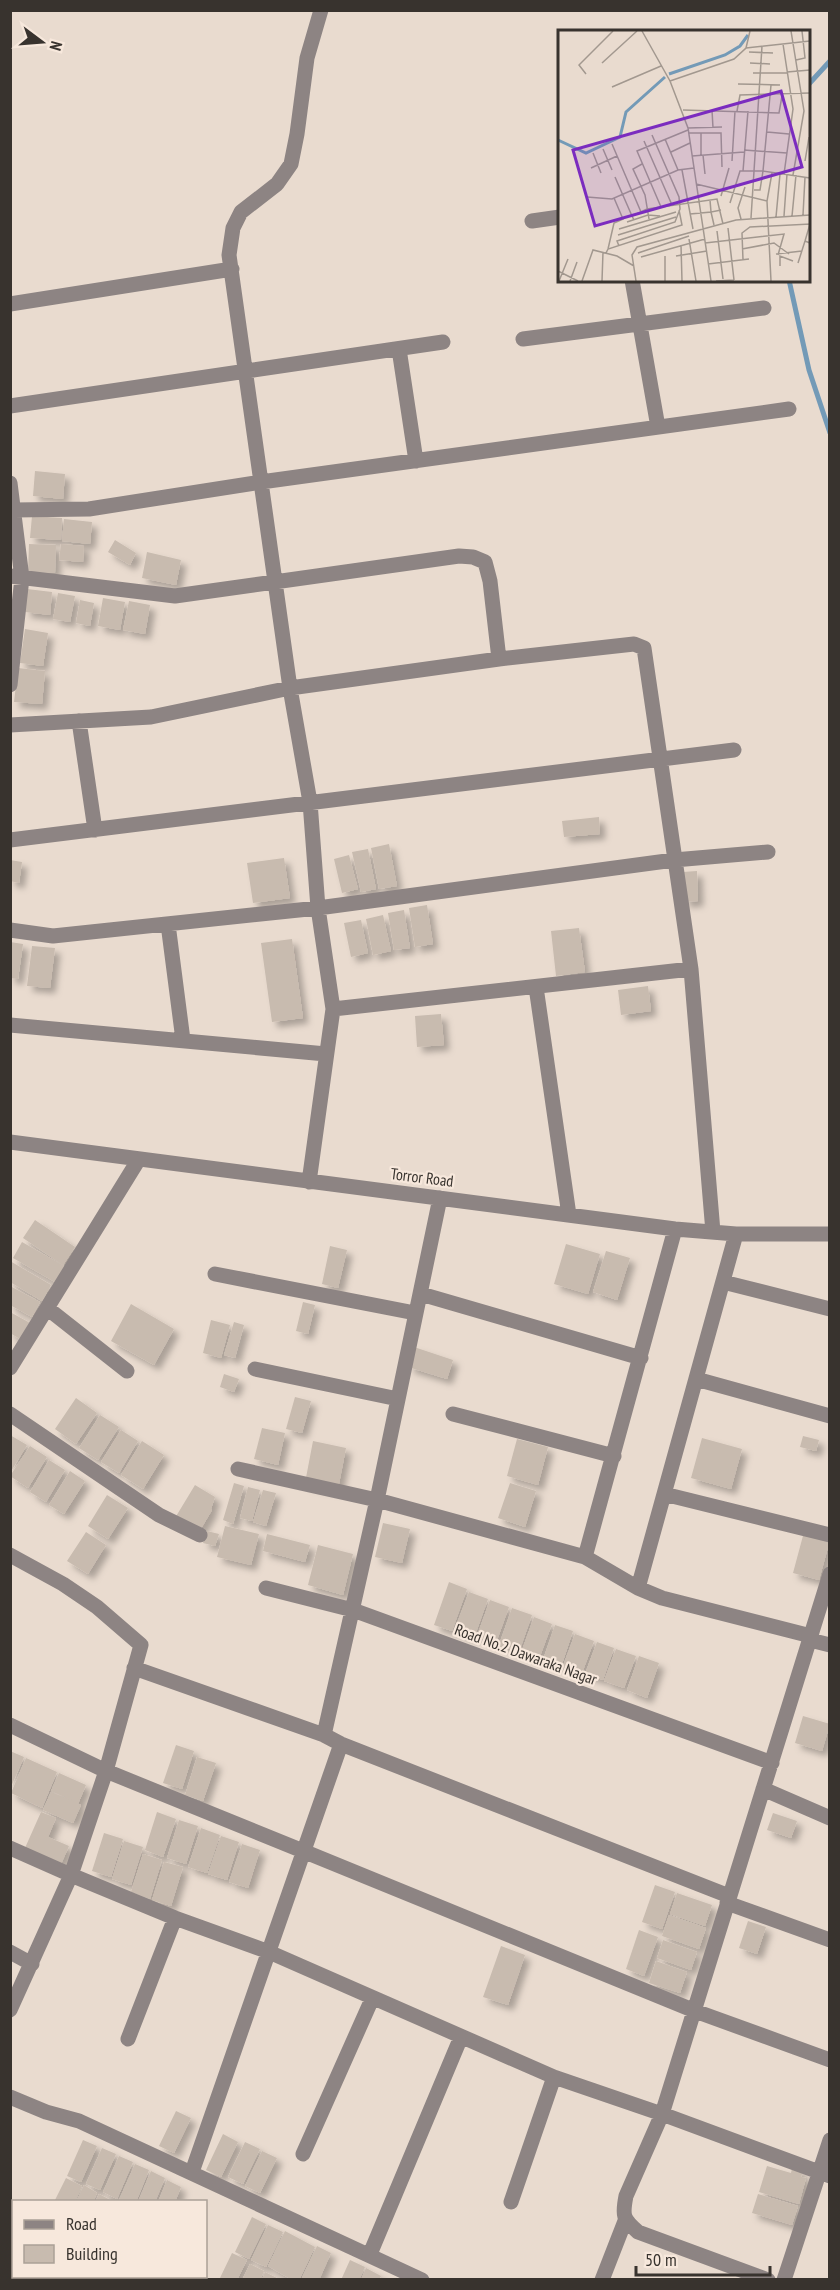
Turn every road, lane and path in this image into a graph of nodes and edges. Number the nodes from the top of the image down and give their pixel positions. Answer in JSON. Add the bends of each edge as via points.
{"nodes":[{"id":1,"x":321,"y":10,"type":"edge"},
{"id":2,"x":558,"y":217,"type":"edge"},
{"id":3,"x":532,"y":220,"type":"dead end"},
{"id":4,"x":232,"y":269,"type":"junction"},
{"id":5,"x":632,"y":282,"type":"edge"},
{"id":6,"x":10,"y":304,"type":"edge"},
{"id":7,"x":764,"y":308,"type":"dead end"},
{"id":8,"x":640,"y":325,"type":"junction"},
{"id":9,"x":523,"y":339,"type":"dead end"},
{"id":10,"x":443,"y":342,"type":"dead end"},
{"id":11,"x":399,"y":349,"type":"junction"},
{"id":12,"x":245,"y":371,"type":"junction"},
{"id":13,"x":10,"y":406,"type":"edge"},
{"id":14,"x":789,"y":409,"type":"dead end"},
{"id":15,"x":658,"y":428,"type":"junction"},
{"id":16,"x":416,"y":461,"type":"junction"},
{"id":17,"x":261,"y":482,"type":"junction"},
{"id":18,"x":10,"y":483,"type":"edge"},
{"id":19,"x":14,"y":510,"type":"junction"},
{"id":20,"x":16,"y":577,"type":"edge"},
{"id":21,"x":276,"y":580,"type":"junction"},
{"id":22,"x":499,"y":659,"type":"junction"},
{"id":23,"x":10,"y":685,"type":"edge"},
{"id":24,"x":290,"y":688,"type":"junction"},
{"id":25,"x":79,"y":721,"type":"junction"},
{"id":26,"x":10,"y":725,"type":"edge"},
{"id":27,"x":734,"y":750,"type":"dead end"},
{"id":28,"x":659,"y":759,"type":"junction"},
{"id":29,"x":310,"y":802,"type":"junction"},
{"id":30,"x":95,"y":830,"type":"junction"},
{"id":31,"x":10,"y":840,"type":"edge"},
{"id":32,"x":768,"y":852,"type":"dead end"},
{"id":33,"x":674,"y":860,"type":"junction"},
{"id":34,"x":318,"y":909,"type":"junction"},
{"id":35,"x":168,"y":924,"type":"junction"},
{"id":36,"x":10,"y":930,"type":"edge"},
{"id":37,"x":691,"y":969,"type":"junction"},
{"id":38,"x":536,"y":987,"type":"junction"},
{"id":39,"x":333,"y":1009,"type":"junction"},
{"id":40,"x":10,"y":1024,"type":"edge"},
{"id":41,"x":183,"y":1040,"type":"junction"},
{"id":42,"x":326,"y":1054,"type":"junction"},
{"id":43,"x":10,"y":1142,"type":"edge"},
{"id":44,"x":139,"y":1159,"type":"junction"},
{"id":45,"x":309,"y":1182,"type":"junction"},
{"id":46,"x":440,"y":1197,"type":"junction"},
{"id":47,"x":569,"y":1215,"type":"junction"},
{"id":48,"x":675,"y":1229,"type":"junction"},
{"id":49,"x":713,"y":1232,"type":"junction"},
{"id":50,"x":736,"y":1234,"type":"junction"},
{"id":51,"x":830,"y":1234,"type":"edge"},
{"id":52,"x":215,"y":1274,"type":"dead end"},
{"id":53,"x":723,"y":1282,"type":"junction"},
{"id":54,"x":421,"y":1294,"type":"junction"},
{"id":55,"x":46,"y":1308,"type":"junction"},
{"id":56,"x":830,"y":1309,"type":"edge"},
{"id":57,"x":416,"y":1313,"type":"junction"},
{"id":58,"x":641,"y":1358,"type":"junction"},
{"id":59,"x":10,"y":1368,"type":"edge"},
{"id":60,"x":255,"y":1369,"type":"dead end"},
{"id":61,"x":127,"y":1371,"type":"dead end"},
{"id":62,"x":696,"y":1379,"type":"junction"},
{"id":63,"x":399,"y":1399,"type":"junction"},
{"id":64,"x":10,"y":1414,"type":"edge"},
{"id":65,"x":453,"y":1414,"type":"dead end"},
{"id":66,"x":830,"y":1416,"type":"edge"},
{"id":67,"x":614,"y":1456,"type":"junction"},
{"id":68,"x":238,"y":1469,"type":"dead end"},
{"id":69,"x":664,"y":1494,"type":"junction"},
{"id":70,"x":377,"y":1500,"type":"junction"},
{"id":71,"x":200,"y":1535,"type":"dead end"},
{"id":72,"x":830,"y":1535,"type":"edge"},
{"id":73,"x":10,"y":1555,"type":"edge"},
{"id":74,"x":585,"y":1557,"type":"junction"},
{"id":75,"x":830,"y":1575,"type":"edge"},
{"id":76,"x":266,"y":1588,"type":"dead end"},
{"id":77,"x":638,"y":1588,"type":"junction"},
{"id":78,"x":353,"y":1610,"type":"junction"},
{"id":79,"x":810,"y":1638,"type":"junction"},
{"id":80,"x":830,"y":1645,"type":"edge"},
{"id":81,"x":134,"y":1668,"type":"junction"},
{"id":82,"x":10,"y":1725,"type":"edge"},
{"id":83,"x":324,"y":1735,"type":"junction"},
{"id":84,"x":340,"y":1744,"type":"junction"},
{"id":85,"x":771,"y":1762,"type":"junction"},
{"id":86,"x":106,"y":1771,"type":"junction"},
{"id":87,"x":763,"y":1789,"type":"junction"},
{"id":88,"x":830,"y":1818,"type":"edge"},
{"id":89,"x":10,"y":1848,"type":"edge"},
{"id":90,"x":303,"y":1851,"type":"junction"},
{"id":91,"x":71,"y":1875,"type":"junction"},
{"id":92,"x":728,"y":1900,"type":"junction"},
{"id":93,"x":175,"y":1918,"type":"junction"},
{"id":94,"x":830,"y":1940,"type":"edge"},
{"id":95,"x":10,"y":1952,"type":"edge"},
{"id":96,"x":269,"y":1952,"type":"junction"},
{"id":97,"x":32,"y":1964,"type":"junction"},
{"id":98,"x":372,"y":1999,"type":"junction"},
{"id":99,"x":10,"y":2010,"type":"edge"},
{"id":100,"x":695,"y":2012,"type":"junction"},
{"id":101,"x":461,"y":2037,"type":"junction"},
{"id":102,"x":128,"y":2038,"type":"dead end"},
{"id":103,"x":830,"y":2060,"type":"edge"},
{"id":104,"x":554,"y":2077,"type":"junction"},
{"id":105,"x":10,"y":2097,"type":"edge"},
{"id":106,"x":662,"y":2114,"type":"junction"},
{"id":107,"x":830,"y":2140,"type":"edge"},
{"id":108,"x":303,"y":2154,"type":"dead end"},
{"id":109,"x":192,"y":2172,"type":"junction"},
{"id":110,"x":824,"y":2174,"type":"edge"},
{"id":111,"x":511,"y":2202,"type":"dead end"},
{"id":112,"x":625,"y":2221,"type":"junction"},
{"id":113,"x":370,"y":2254,"type":"junction"},
{"id":114,"x":422,"y":2280,"type":"edge"},
{"id":115,"x":602,"y":2280,"type":"edge"},
{"id":116,"x":768,"y":2280,"type":"edge"},
{"id":117,"x":784,"y":2280,"type":"edge"}],
"edges":[{"from":1,"to":4,"type":"street","via":[[307,58],[291,164],[277,184],[242,212],[233,228],[229,255]]},
{"from":2,"to":3,"type":"street"},
{"from":4,"to":6,"type":"street"},
{"from":4,"to":12,"type":"street"},
{"from":5,"to":8,"type":"street"},
{"from":7,"to":8,"type":"street"},
{"from":8,"to":9,"type":"street"},
{"from":8,"to":15,"type":"street"},
{"from":10,"to":11,"type":"street"},
{"from":11,"to":12,"type":"street"},
{"from":11,"to":16,"type":"street"},
{"from":12,"to":13,"type":"street"},
{"from":12,"to":17,"type":"street"},
{"from":14,"to":15,"type":"street"},
{"from":15,"to":16,"type":"street"},
{"from":16,"to":17,"type":"street"},
{"from":17,"to":19,"type":"street","via":[[88,509]]},
{"from":17,"to":21,"type":"street"},
{"from":18,"to":19,"type":"street"},
{"from":19,"to":20,"type":"street"},
{"from":20,"to":21,"type":"street","via":[[175,596]]},
{"from":20,"to":23,"type":"street"},
{"from":21,"to":22,"type":"street","via":[[473,557],[485,562],[490,581]]},
{"from":21,"to":24,"type":"street"},
{"from":22,"to":24,"type":"street"},
{"from":22,"to":28,"type":"street","via":[[640,645],[647,654]]},
{"from":24,"to":25,"type":"street","via":[[151,717]]},
{"from":24,"to":29,"type":"street"},
{"from":25,"to":26,"type":"street"},
{"from":25,"to":30,"type":"street"},
{"from":27,"to":28,"type":"street"},
{"from":28,"to":29,"type":"street"},
{"from":28,"to":33,"type":"street"},
{"from":29,"to":30,"type":"street"},
{"from":29,"to":34,"type":"street"},
{"from":30,"to":31,"type":"street"},
{"from":32,"to":33,"type":"street"},
{"from":33,"to":34,"type":"street"},
{"from":33,"to":37,"type":"street"},
{"from":34,"to":35,"type":"street"},
{"from":34,"to":39,"type":"street"},
{"from":35,"to":36,"type":"street","via":[[53,936]]},
{"from":35,"to":41,"type":"street"},
{"from":37,"to":38,"type":"street"},
{"from":37,"to":49,"type":"street"},
{"from":38,"to":39,"type":"street"},
{"from":38,"to":47,"type":"street"},
{"from":39,"to":42,"type":"street"},
{"from":40,"to":41,"type":"street"},
{"from":41,"to":42,"type":"street"},
{"from":42,"to":45,"type":"street"},
{"from":43,"to":44,"type":"street","name":"Torror Road"},
{"from":44,"to":45,"type":"street","name":"Torror Road"},
{"from":44,"to":55,"type":"street"},
{"from":45,"to":46,"type":"street","name":"Torror Road"},
{"from":46,"to":47,"type":"street","name":"Torror Road"},
{"from":46,"to":54,"type":"street"},
{"from":47,"to":48,"type":"street","name":"Torror Road"},
{"from":48,"to":49,"type":"street","name":"Torror Road"},
{"from":48,"to":58,"type":"street"},
{"from":49,"to":50,"type":"street","name":"Torror Road"},
{"from":50,"to":51,"type":"street","name":"Torror Road"},
{"from":50,"to":53,"type":"street"},
{"from":52,"to":57,"type":"street"},
{"from":53,"to":56,"type":"street"},
{"from":53,"to":62,"type":"street"},
{"from":54,"to":57,"type":"street"},
{"from":54,"to":58,"type":"street"},
{"from":55,"to":59,"type":"street"},
{"from":55,"to":61,"type":"street"},
{"from":57,"to":63,"type":"street"},
{"from":58,"to":67,"type":"street"},
{"from":60,"to":63,"type":"street"},
{"from":62,"to":66,"type":"street"},
{"from":62,"to":69,"type":"street"},
{"from":63,"to":70,"type":"street"},
{"from":64,"to":71,"type":"street","via":[[159,1515]]},
{"from":65,"to":67,"type":"street"},
{"from":67,"to":74,"type":"street"},
{"from":68,"to":70,"type":"street"},
{"from":69,"to":72,"type":"street"},
{"from":69,"to":77,"type":"street"},
{"from":70,"to":74,"type":"street"},
{"from":70,"to":78,"type":"street"},
{"from":73,"to":81,"type":"street","via":[[80,1595],[141,1645]]},
{"from":74,"to":77,"type":"street"},
{"from":75,"to":79,"type":"street"},
{"from":76,"to":78,"type":"street","name":"Road No.2 Dawaraka Nagar"},
{"from":77,"to":79,"type":"street"},
{"from":78,"to":83,"type":"street"},
{"from":78,"to":85,"type":"street","name":"Road No.2 Dawaraka Nagar"},
{"from":79,"to":80,"type":"street"},
{"from":79,"to":85,"type":"street"},
{"from":81,"to":83,"type":"street"},
{"from":81,"to":86,"type":"street"},
{"from":82,"to":86,"type":"street"},
{"from":83,"to":84,"type":"street"},
{"from":84,"to":90,"type":"street"},
{"from":84,"to":92,"type":"street"},
{"from":85,"to":87,"type":"street"},
{"from":86,"to":90,"type":"street"},
{"from":86,"to":91,"type":"street"},
{"from":87,"to":88,"type":"street"},
{"from":87,"to":92,"type":"street"},
{"from":89,"to":91,"type":"street"},
{"from":90,"to":96,"type":"street"},
{"from":90,"to":100,"type":"street"},
{"from":91,"to":93,"type":"street"},
{"from":91,"to":97,"type":"street"},
{"from":92,"to":94,"type":"street"},
{"from":92,"to":100,"type":"street"},
{"from":93,"to":96,"type":"street"},
{"from":93,"to":102,"type":"street"},
{"from":95,"to":97,"type":"street"},
{"from":96,"to":98,"type":"street"},
{"from":96,"to":109,"type":"street"},
{"from":97,"to":99,"type":"street"},
{"from":98,"to":101,"type":"street"},
{"from":98,"to":108,"type":"street"},
{"from":100,"to":103,"type":"street"},
{"from":100,"to":106,"type":"street"},
{"from":101,"to":104,"type":"street"},
{"from":101,"to":113,"type":"street"},
{"from":104,"to":106,"type":"street"},
{"from":104,"to":111,"type":"street"},
{"from":105,"to":109,"type":"street","via":[[79,2121]]},
{"from":106,"to":110,"type":"street"},
{"from":106,"to":112,"type":"street","via":[[626,2196]]},
{"from":107,"to":110,"type":"street"},
{"from":109,"to":113,"type":"street"},
{"from":110,"to":117,"type":"street"},
{"from":112,"to":115,"type":"street"},
{"from":112,"to":116,"type":"street","via":[[638,2232]]},
{"from":113,"to":114,"type":"street"}]}
